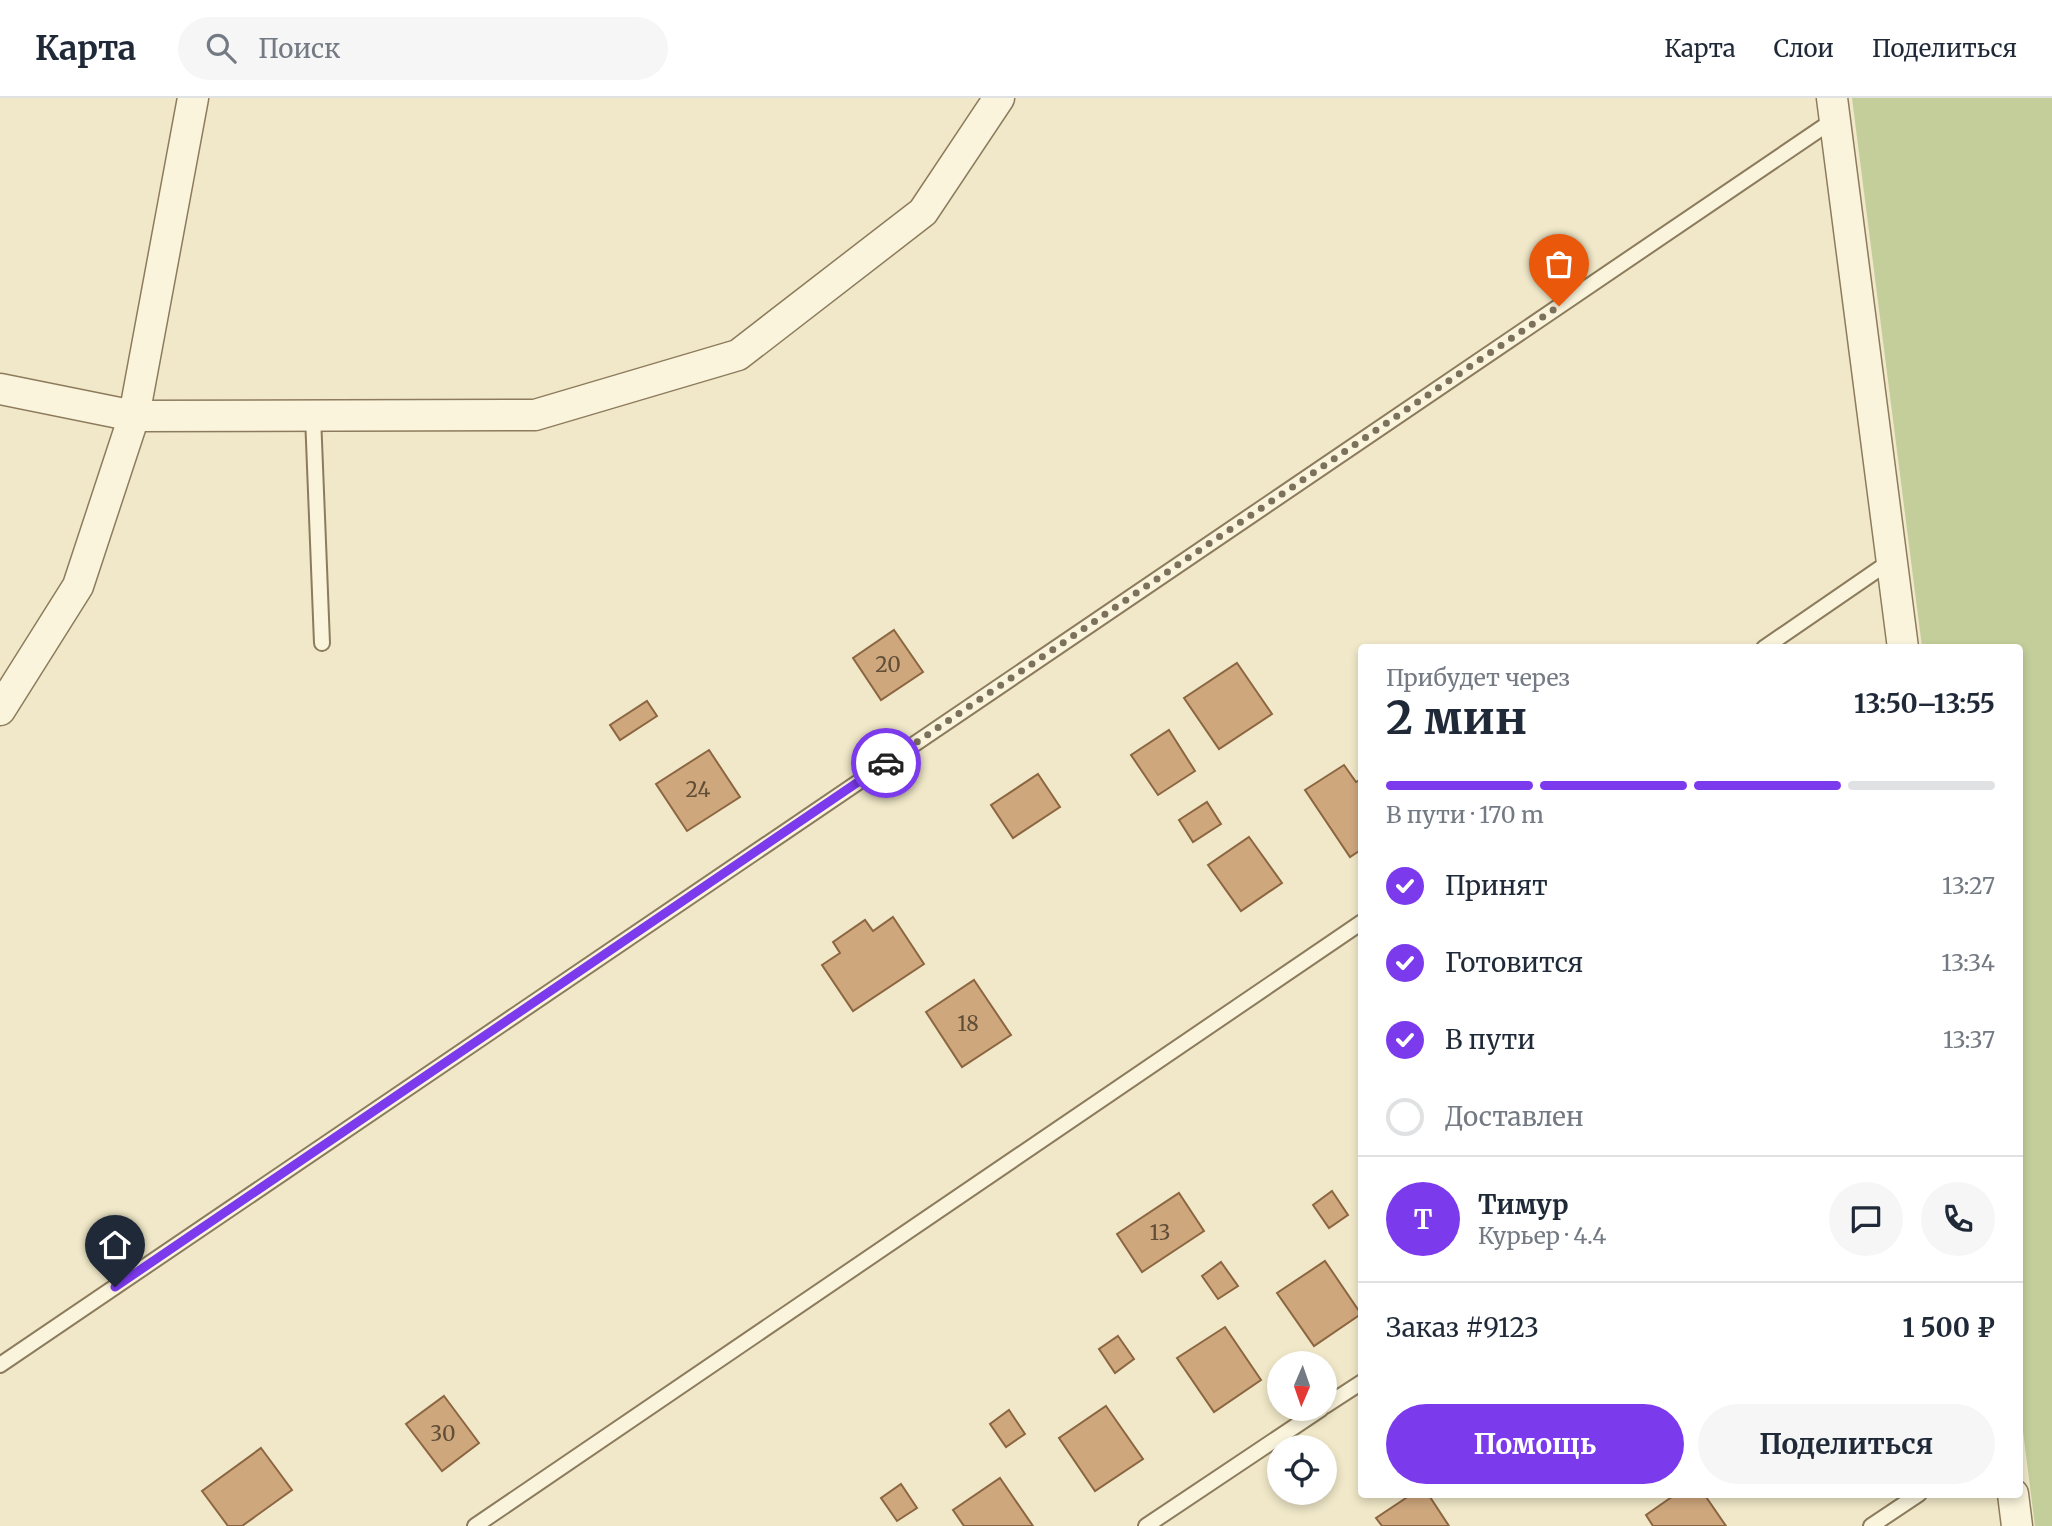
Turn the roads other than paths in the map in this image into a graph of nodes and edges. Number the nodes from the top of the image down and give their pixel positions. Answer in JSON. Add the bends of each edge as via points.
{"nodes":[{"id":1,"x":192,"y":98,"type":"edge"},
{"id":2,"x":999,"y":98,"type":"edge"},
{"id":3,"x":1833,"y":108,"type":"edge"},
{"id":4,"x":0,"y":389,"type":"edge"},
{"id":5,"x":134,"y":416,"type":"junction"},
{"id":6,"x":313,"y":416,"type":"junction"},
{"id":7,"x":1892,"y":560,"type":"junction"},
{"id":8,"x":322,"y":643,"type":"dead end"},
{"id":9,"x":1770,"y":644,"type":"edge"},
{"id":10,"x":1902,"y":644,"type":"edge"},
{"id":11,"x":0,"y":710,"type":"edge"},
{"id":12,"x":1358,"y":925,"type":"edge"},
{"id":13,"x":0,"y":1365,"type":"edge"},
{"id":14,"x":1358,"y":1385,"type":"edge"},
{"id":15,"x":1337,"y":1399,"type":"edge"},
{"id":16,"x":1304,"y":1421,"type":"edge"},
{"id":17,"x":1913,"y":1498,"type":"edge"},
{"id":18,"x":2014,"y":1498,"type":"edge"},
{"id":19,"x":475,"y":1526,"type":"edge"},
{"id":20,"x":1146,"y":1526,"type":"edge"},
{"id":21,"x":1871,"y":1526,"type":"edge"},
{"id":22,"x":2017,"y":1526,"type":"edge"}],
"edges":[{"from":1,"to":5,"type":"street"},
{"from":2,"to":6,"type":"street","via":[[923,212],[738,355],[535,415]]},
{"from":3,"to":7,"type":"street"},
{"from":3,"to":13,"type":"lane"},
{"from":4,"to":5,"type":"street"},
{"from":5,"to":6,"type":"street"},
{"from":5,"to":11,"type":"street","via":[[78,586]]},
{"from":6,"to":8,"type":"lane"},
{"from":7,"to":9,"type":"lane"},
{"from":7,"to":10,"type":"street"},
{"from":12,"to":19,"type":"lane"},
{"from":14,"to":15,"type":"lane"},
{"from":16,"to":20,"type":"lane"},
{"from":17,"to":21,"type":"lane"},
{"from":18,"to":22,"type":"street"}]}
